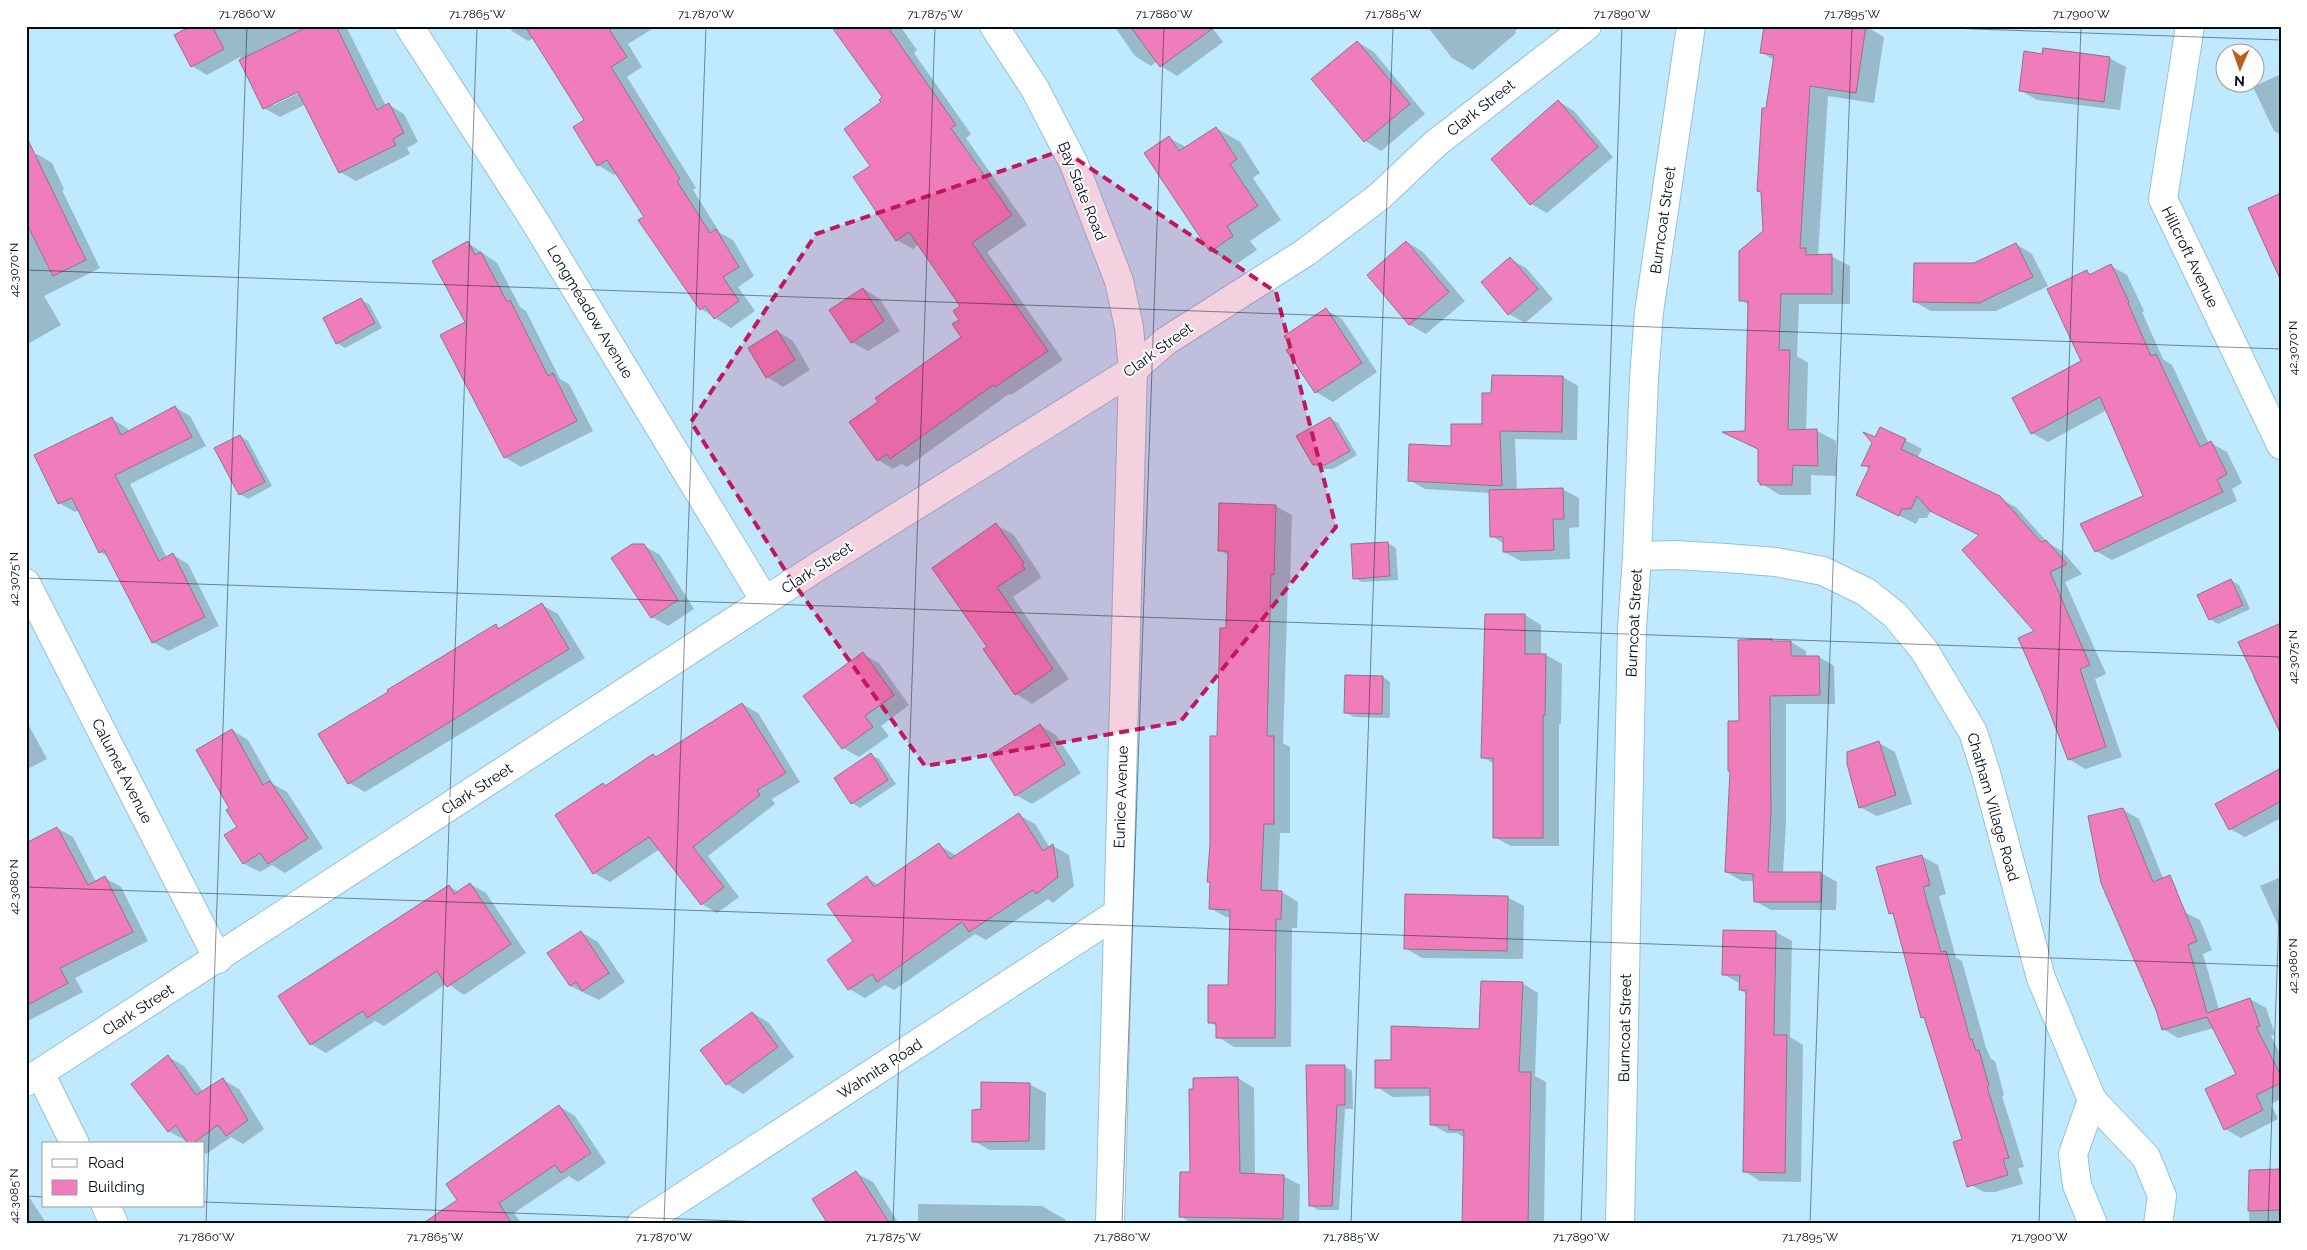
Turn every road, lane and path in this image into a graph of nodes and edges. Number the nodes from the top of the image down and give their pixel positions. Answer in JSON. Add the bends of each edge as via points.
{"nodes":[{"id":1,"x":409,"y":26,"type":"edge"},
{"id":2,"x":994,"y":26,"type":"edge"},
{"id":3,"x":1587,"y":26,"type":"edge"},
{"id":4,"x":1691,"y":26,"type":"edge"},
{"id":5,"x":2190,"y":26,"type":"edge"},
{"id":6,"x":1133,"y":370,"type":"junction"},
{"id":7,"x":2273,"y":411,"type":"edge"},
{"id":8,"x":2281,"y":445,"type":"edge"},
{"id":9,"x":1637,"y":556,"type":"junction"},
{"id":10,"x":26,"y":583,"type":"edge"},
{"id":11,"x":764,"y":601,"type":"junction"},
{"id":12,"x":1118,"y":913,"type":"junction"},
{"id":13,"x":218,"y":959,"type":"junction"},
{"id":14,"x":33,"y":1078,"type":"edge"},
{"id":15,"x":2092,"y":1100,"type":"junction"},
{"id":16,"x":74,"y":1142,"type":"edge"},
{"id":17,"x":107,"y":1208,"type":"edge"},
{"id":18,"x":114,"y":1224,"type":"edge"},
{"id":19,"x":641,"y":1224,"type":"edge"},
{"id":20,"x":1110,"y":1224,"type":"edge"},
{"id":21,"x":1620,"y":1224,"type":"edge"},
{"id":22,"x":2093,"y":1224,"type":"edge"},
{"id":23,"x":2158,"y":1224,"type":"edge"}],
"edges":[{"from":1,"to":11,"type":"street","name":"Longmeadow Avenue","via":[[534,220]]},
{"from":2,"to":6,"type":"street","name":"Bay State Road","via":[[1035,89],[1074,164],[1118,281],[1129,327]]},
{"from":3,"to":6,"type":"street","name":"Clark Street","via":[[1434,144],[1380,196],[1306,252],[1166,341]]},
{"from":4,"to":9,"type":"street","name":"Burncoat Street","via":[[1649,312]]},
{"from":5,"to":7,"type":"street","name":"Hillcroft Avenue","via":[[2163,199]]},
{"from":6,"to":11,"type":"street","name":"Clark Street"},
{"from":6,"to":12,"type":"street","name":"Eunice Avenue"},
{"from":7,"to":8,"type":"street","name":"Hillcroft Avenue"},
{"from":9,"to":15,"type":"street","name":"Chatham Village Road","via":[[1736,558],[1823,571],[1866,592],[1895,615],[1924,650],[1973,732],[2041,978]]},
{"from":9,"to":21,"type":"street","name":"Burncoat Street","via":[[1632,628]]},
{"from":10,"to":13,"type":"street","name":"Calumet Avenue"},
{"from":11,"to":13,"type":"street","name":"Clark Street"},
{"from":12,"to":19,"type":"street","name":"Wahnita Road"},
{"from":12,"to":20,"type":"street","name":"Eunice Avenue"},
{"from":13,"to":14,"type":"street","name":"Clark Street"},
{"from":14,"to":16,"type":"street"},
{"from":15,"to":22,"type":"street","via":[[2073,1154],[2077,1185]]},
{"from":15,"to":23,"type":"street","name":"Chatham Village Road","via":[[2146,1157],[2162,1196]]},
{"from":17,"to":18,"type":"street"}]}
